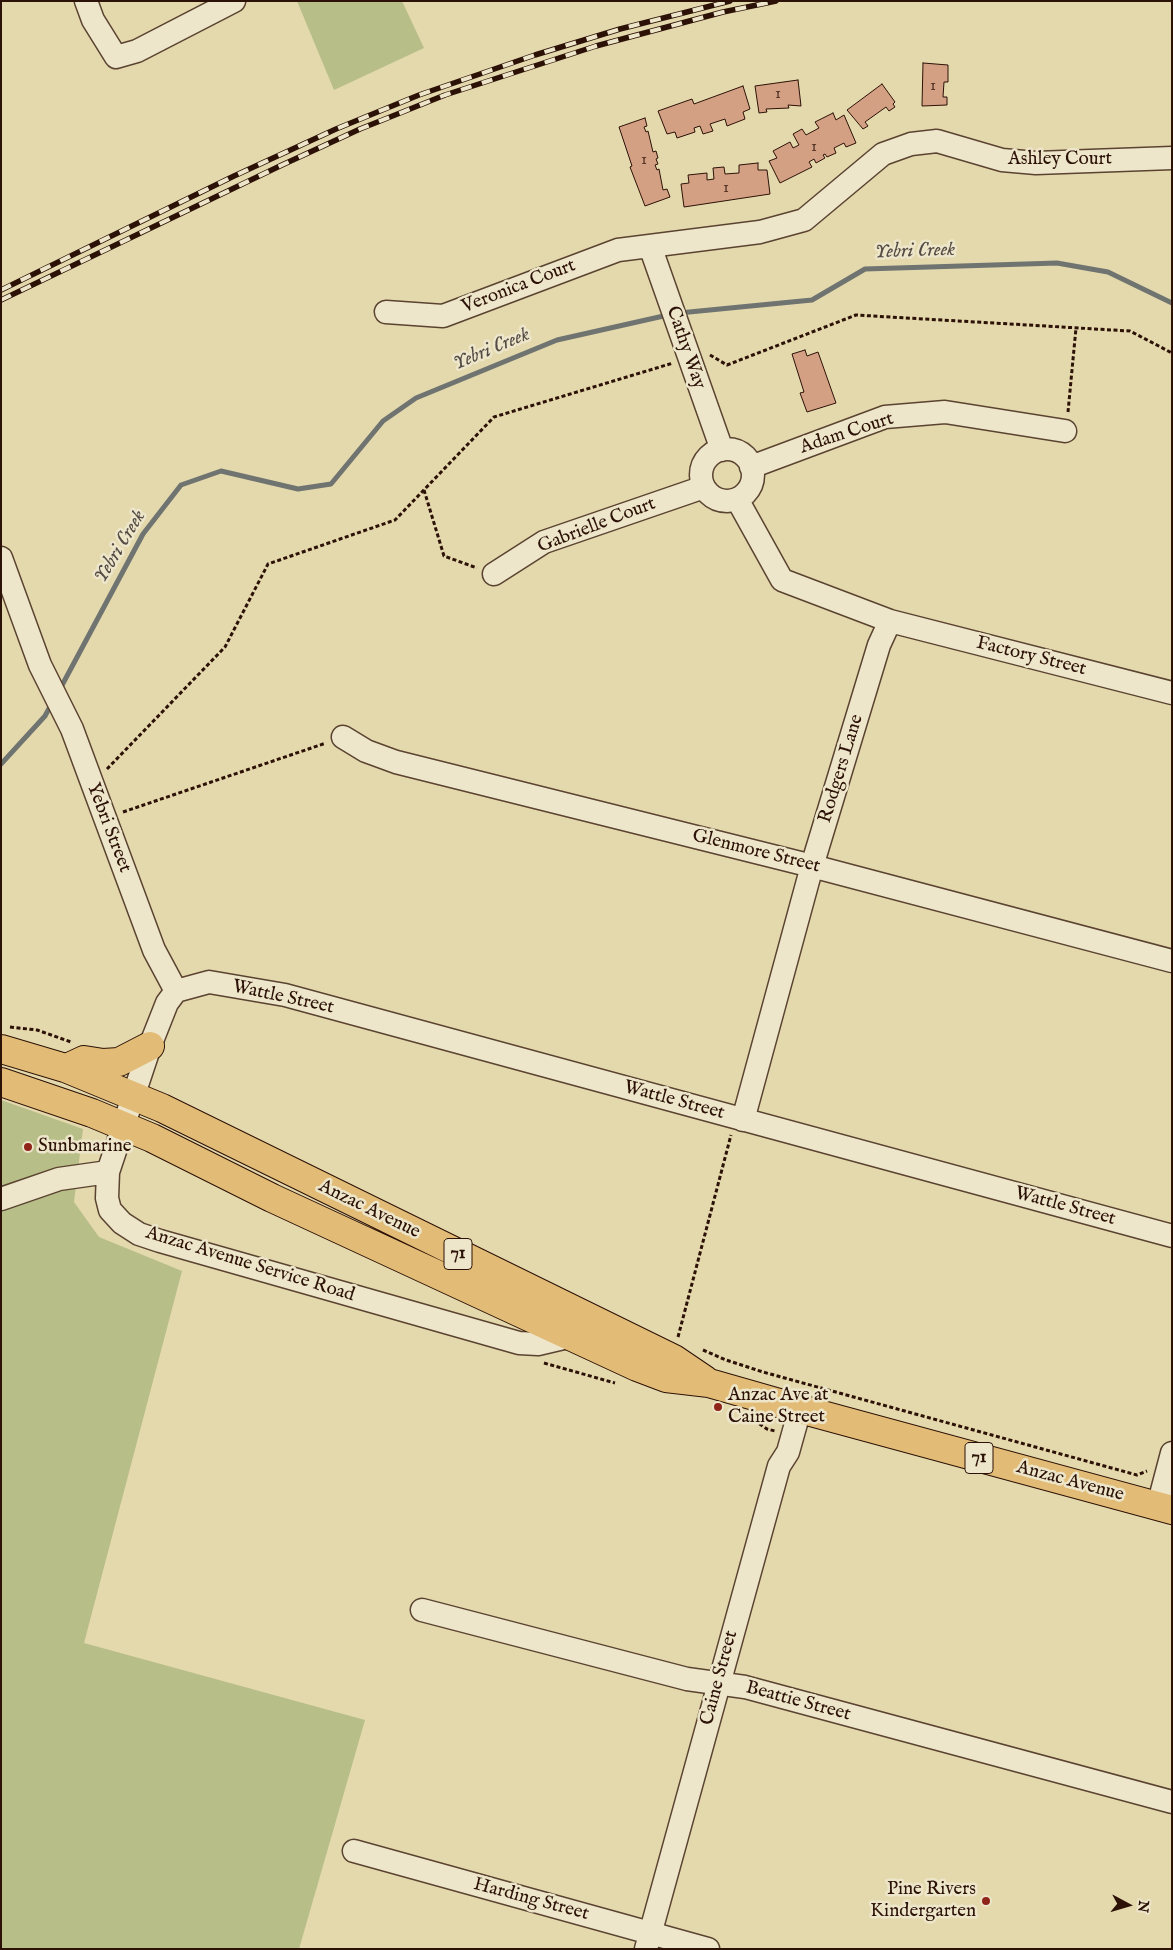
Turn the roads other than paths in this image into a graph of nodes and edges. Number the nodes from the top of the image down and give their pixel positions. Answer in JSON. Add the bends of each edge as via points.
{"nodes":[{"id":1,"x":86,"y":1,"type":"edge"},
{"id":2,"x":234,"y":1,"type":"edge"},
{"id":3,"x":1172,"y":158,"type":"edge"},
{"id":4,"x":650,"y":246,"type":"junction"},
{"id":5,"x":386,"y":312,"type":"dead end"},
{"id":6,"x":1065,"y":431,"type":"road end"},
{"id":7,"x":722,"y":450,"type":"junction"},
{"id":8,"x":751,"y":467,"type":"junction"},
{"id":9,"x":704,"y":487,"type":"junction"},
{"id":10,"x":736,"y":499,"type":"junction"},
{"id":11,"x":1,"y":558,"type":"edge"},
{"id":12,"x":494,"y":574,"type":"road end"},
{"id":13,"x":890,"y":622,"type":"junction"},
{"id":14,"x":1172,"y":693,"type":"edge"},
{"id":15,"x":343,"y":737,"type":"road end"},
{"id":16,"x":812,"y":866,"type":"junction"},
{"id":17,"x":1172,"y":961,"type":"edge"},
{"id":18,"x":176,"y":991,"type":"junction"},
{"id":19,"x":150,"y":1046,"type":"junction"},
{"id":20,"x":1,"y":1049,"type":"edge"},
{"id":21,"x":65,"y":1068,"type":"junction"},
{"id":22,"x":1,"y":1082,"type":"edge"},
{"id":23,"x":134,"y":1097,"type":"junction"},
{"id":24,"x":743,"y":1120,"type":"junction"},
{"id":25,"x":123,"y":1126,"type":"junction"},
{"id":26,"x":108,"y":1172,"type":"junction"},
{"id":27,"x":1,"y":1198,"type":"edge"},
{"id":28,"x":1172,"y":1236,"type":"edge"},
{"id":29,"x":572,"y":1336,"type":"junction"},
{"id":30,"x":709,"y":1383,"type":"junction"},
{"id":31,"x":800,"y":1410,"type":"junction"},
{"id":32,"x":1172,"y":1453,"type":"edge"},
{"id":33,"x":1165,"y":1508,"type":"edge"},
{"id":34,"x":422,"y":1610,"type":"dead end"},
{"id":35,"x":718,"y":1684,"type":"junction"},
{"id":36,"x":1172,"y":1802,"type":"edge"},
{"id":37,"x":354,"y":1851,"type":"dead end"},
{"id":38,"x":648,"y":1941,"type":"edge"},
{"id":39,"x":708,"y":1949,"type":"edge"}],
"edges":[{"from":1,"to":2,"type":"street","via":[[93,20],[116,57],[137,51]]},
{"from":3,"to":4,"type":"street","name":"Ashley Court","via":[[1036,163],[1002,160],[937,141],[911,144],[883,154],[804,220],[760,232]]},
{"from":4,"to":5,"type":"street","name":"Veronica Court","via":[[618,250],[443,316]]},
{"from":4,"to":7,"type":"street","name":"Cathy Way"},
{"from":6,"to":8,"type":"street","name":"Adam Court","via":[[944,412],[885,417]]},
{"from":7,"to":8,"type":"street","via":[[743,455]]},
{"from":7,"to":9,"type":"street","via":[[708,457],[704,464],[701,472]]},
{"from":8,"to":10,"type":"street","via":[[752,483]]},
{"from":9,"to":10,"type":"street","via":[[721,501]]},
{"from":9,"to":12,"type":"street","name":"Gabrielle Court","via":[[544,542]]},
{"from":10,"to":13,"type":"street","via":[[782,580]]},
{"from":11,"to":18,"type":"street","name":"Yebri Street","via":[[40,665],[72,729],[102,775],[154,950]]},
{"from":13,"to":14,"type":"street","name":"Factory Street"},
{"from":13,"to":16,"type":"street","name":"Rodgers Lane","via":[[879,645]]},
{"from":15,"to":16,"type":"street","name":"Glenmore Street","via":[[366,751],[396,762]]},
{"from":16,"to":17,"type":"street","name":"Glenmore Street"},
{"from":16,"to":24,"type":"street","name":"Rodgers Lane"},
{"from":18,"to":19,"type":"street","via":[[166,1003]]},
{"from":18,"to":24,"type":"street","name":"Wattle Street","via":[[209,982],[285,995]]},
{"from":19,"to":21,"type":"highway","via":[[119,1062],[103,1064],[84,1060]]},
{"from":19,"to":23,"type":"street"},
{"from":20,"to":21,"type":"highway","name":"Anzac Avenue","number":"71"},
{"from":21,"to":23,"type":"highway","name":"Anzac Avenue","number":"71"},
{"from":22,"to":25,"type":"highway","name":"Anzac Avenue","number":"71"},
{"from":23,"to":25,"type":"street"},
{"from":23,"to":30,"type":"highway","name":"Anzac Avenue","number":"71","via":[[674,1359]]},
{"from":24,"to":28,"type":"street","name":"Wattle Street"},
{"from":25,"to":26,"type":"street","name":"Anzac Avenue Service Road"},
{"from":25,"to":29,"type":"highway","name":"Anzac Avenue","number":"71"},
{"from":26,"to":27,"type":"street","via":[[59,1179]]},
{"from":26,"to":29,"type":"street","name":"Anzac Avenue Service Road","via":[[110,1210],[139,1234],[396,1301],[519,1343],[538,1344]]},
{"from":29,"to":30,"type":"highway","name":"Anzac Avenue","number":"71","via":[[666,1378]]},
{"from":30,"to":31,"type":"highway","name":"Anzac Avenue","number":"71"},
{"from":31,"to":33,"type":"highway","name":"Anzac Avenue","number":"71"},
{"from":31,"to":35,"type":"street","name":"Caine Street","via":[[788,1452],[779,1466]]},
{"from":32,"to":33,"type":"street","via":[[1166,1476]]},
{"from":34,"to":35,"type":"street","name":"Beattie Street","via":[[687,1679]]},
{"from":35,"to":36,"type":"street","name":"Beattie Street","via":[[744,1687]]},
{"from":35,"to":38,"type":"street","name":"Caine Street"},
{"from":37,"to":38,"type":"street","name":"Harding Street"},
{"from":38,"to":39,"type":"street","name":"Harding Street"}]}
